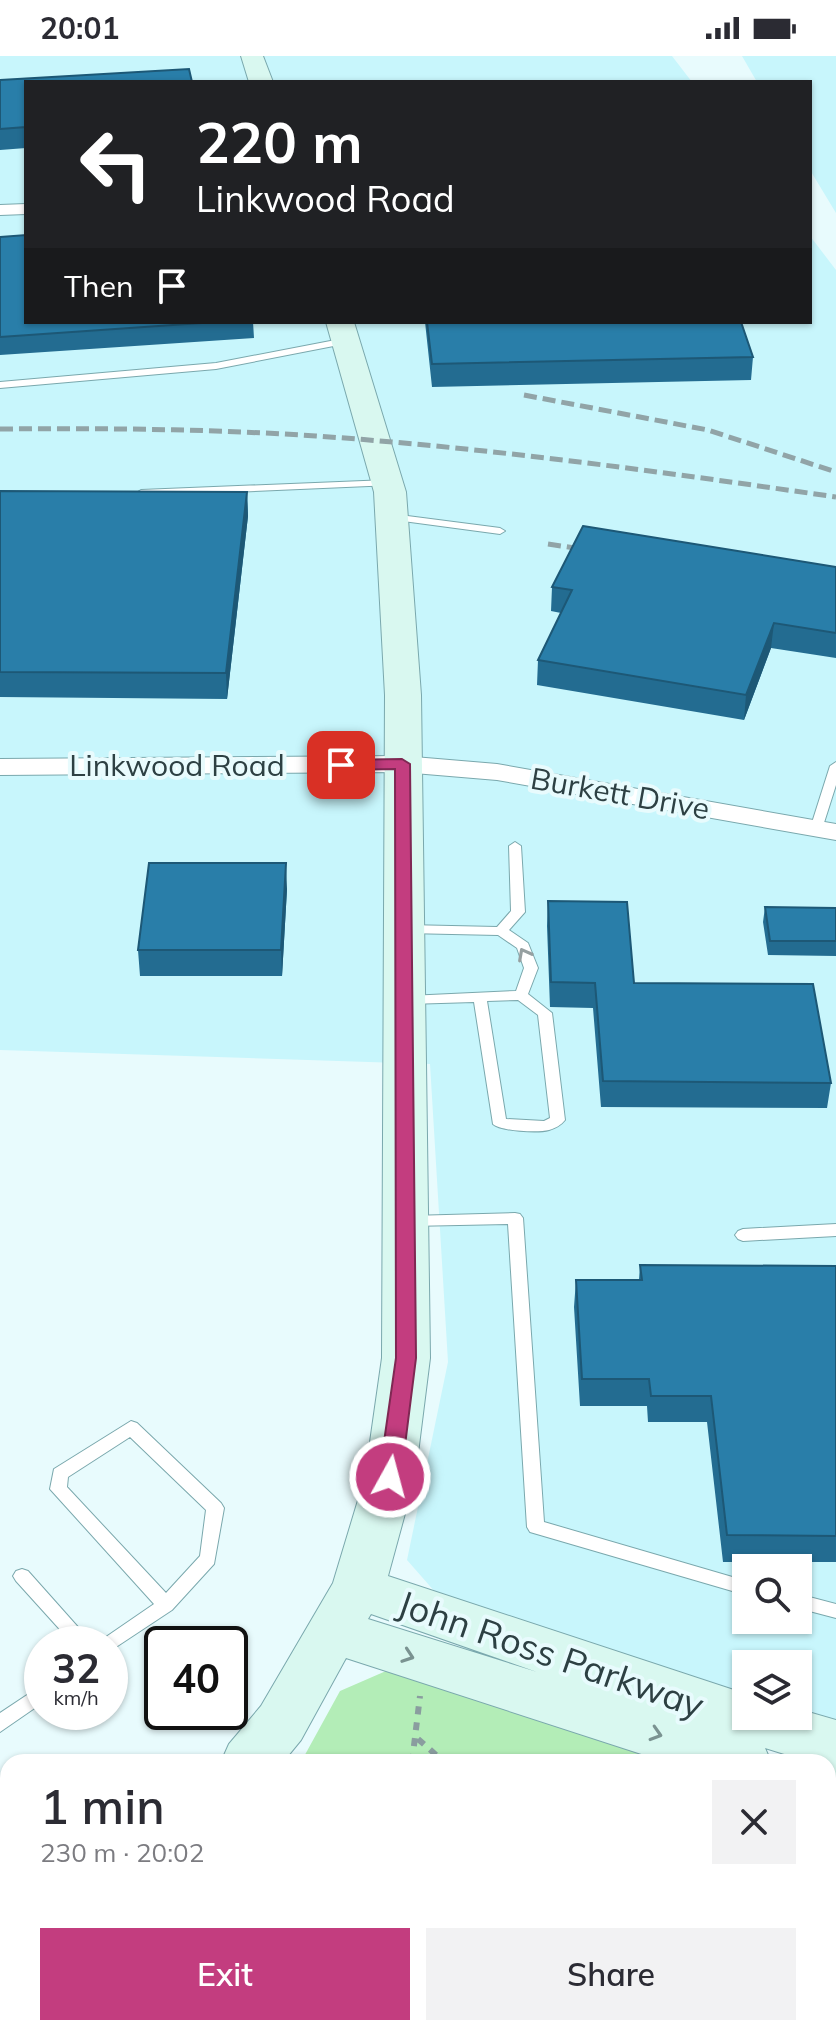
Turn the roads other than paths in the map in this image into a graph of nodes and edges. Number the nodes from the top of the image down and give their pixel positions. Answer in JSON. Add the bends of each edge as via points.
{"nodes":[{"id":1,"x":252,"y":56,"type":"edge"},
{"id":2,"x":260,"y":80,"type":"edge"},
{"id":3,"x":24,"y":209,"type":"edge"},
{"id":4,"x":0,"y":210,"type":"edge"},
{"id":5,"x":343,"y":332,"type":"edge"},
{"id":6,"x":0,"y":385,"type":"edge"},
{"id":7,"x":133,"y":493,"type":"edge"},
{"id":8,"x":390,"y":500,"type":"junction"},
{"id":9,"x":500,"y":531,"type":"dead end"},
{"id":10,"x":402,"y":764,"type":"junction"},
{"id":11,"x":836,"y":766,"type":"edge"},
{"id":12,"x":0,"y":767,"type":"edge"},
{"id":13,"x":826,"y":831,"type":"edge"},
{"id":14,"x":515,"y":846,"type":"dead end"},
{"id":15,"x":403,"y":929,"type":"junction"},
{"id":16,"x":501,"y":931,"type":"junction"},
{"id":17,"x":521,"y":995,"type":"junction"},
{"id":18,"x":480,"y":999,"type":"junction"},
{"id":19,"x":404,"y":1000,"type":"junction"},
{"id":20,"x":405,"y":1221,"type":"junction"},
{"id":21,"x":836,"y":1230,"type":"edge"},
{"id":22,"x":743,"y":1235,"type":"dead end"},
{"id":23,"x":22,"y":1576,"type":"dead end"},
{"id":24,"x":732,"y":1584,"type":"edge"},
{"id":25,"x":166,"y":1605,"type":"junction"},
{"id":26,"x":812,"y":1605,"type":"edge"},
{"id":27,"x":346,"y":1610,"type":"junction"},
{"id":28,"x":836,"y":1611,"type":"edge"},
{"id":29,"x":68,"y":1626,"type":"edge"},
{"id":30,"x":128,"y":1631,"type":"edge"},
{"id":31,"x":24,"y":1706,"type":"edge"},
{"id":32,"x":0,"y":1724,"type":"edge"},
{"id":33,"x":836,"y":1745,"type":"edge"},
{"id":34,"x":256,"y":1754,"type":"edge"},
{"id":35,"x":717,"y":1754,"type":"edge"}],
"edges":[{"from":1,"to":2,"type":"street"},
{"from":3,"to":4,"type":"street"},
{"from":5,"to":6,"type":"lane","via":[[216,366]]},
{"from":5,"to":8,"type":"street"},
{"from":7,"to":8,"type":"lane"},
{"from":8,"to":9,"type":"lane"},
{"from":8,"to":10,"type":"street","via":[[403,695]]},
{"from":10,"to":12,"type":"street","name":"Linkwood Road"},
{"from":10,"to":13,"type":"street","name":"Burkett Drive","via":[[497,772]]},
{"from":10,"to":15,"type":"street"},
{"from":11,"to":13,"type":"lane"},
{"from":14,"to":16,"type":"lane","via":[[518,912]]},
{"from":15,"to":16,"type":"lane"},
{"from":15,"to":19,"type":"street"},
{"from":17,"to":16,"type":"lane","one_way":true,"via":[[531,968],[523,946]]},
{"from":17,"to":18,"type":"lane"},
{"from":17,"to":18,"type":"lane","via":[[545,1013],[558,1120],[546,1126],[500,1124]]},
{"from":18,"to":19,"type":"lane"},
{"from":19,"to":20,"type":"street"},
{"from":20,"to":24,"type":"lane","via":[[515,1218],[536,1527]]},
{"from":20,"to":27,"type":"street","via":[[406,1358],[390,1477]]},
{"from":21,"to":22,"type":"lane"},
{"from":23,"to":29,"type":"lane"},
{"from":25,"to":25,"type":"lane","via":[[208,1559],[215,1508],[131,1428],[60,1474],[58,1489]]},
{"from":25,"to":30,"type":"lane"},
{"from":26,"to":28,"type":"lane"},
{"from":27,"to":33,"type":"street","name":"John Ross Parkway"},
{"from":27,"to":34,"type":"street","via":[[281,1723]]},
{"from":27,"to":35,"type":"street","name":"John Ross Parkway","one_way":true,"via":[[423,1662]]},
{"from":31,"to":32,"type":"lane"}]}
